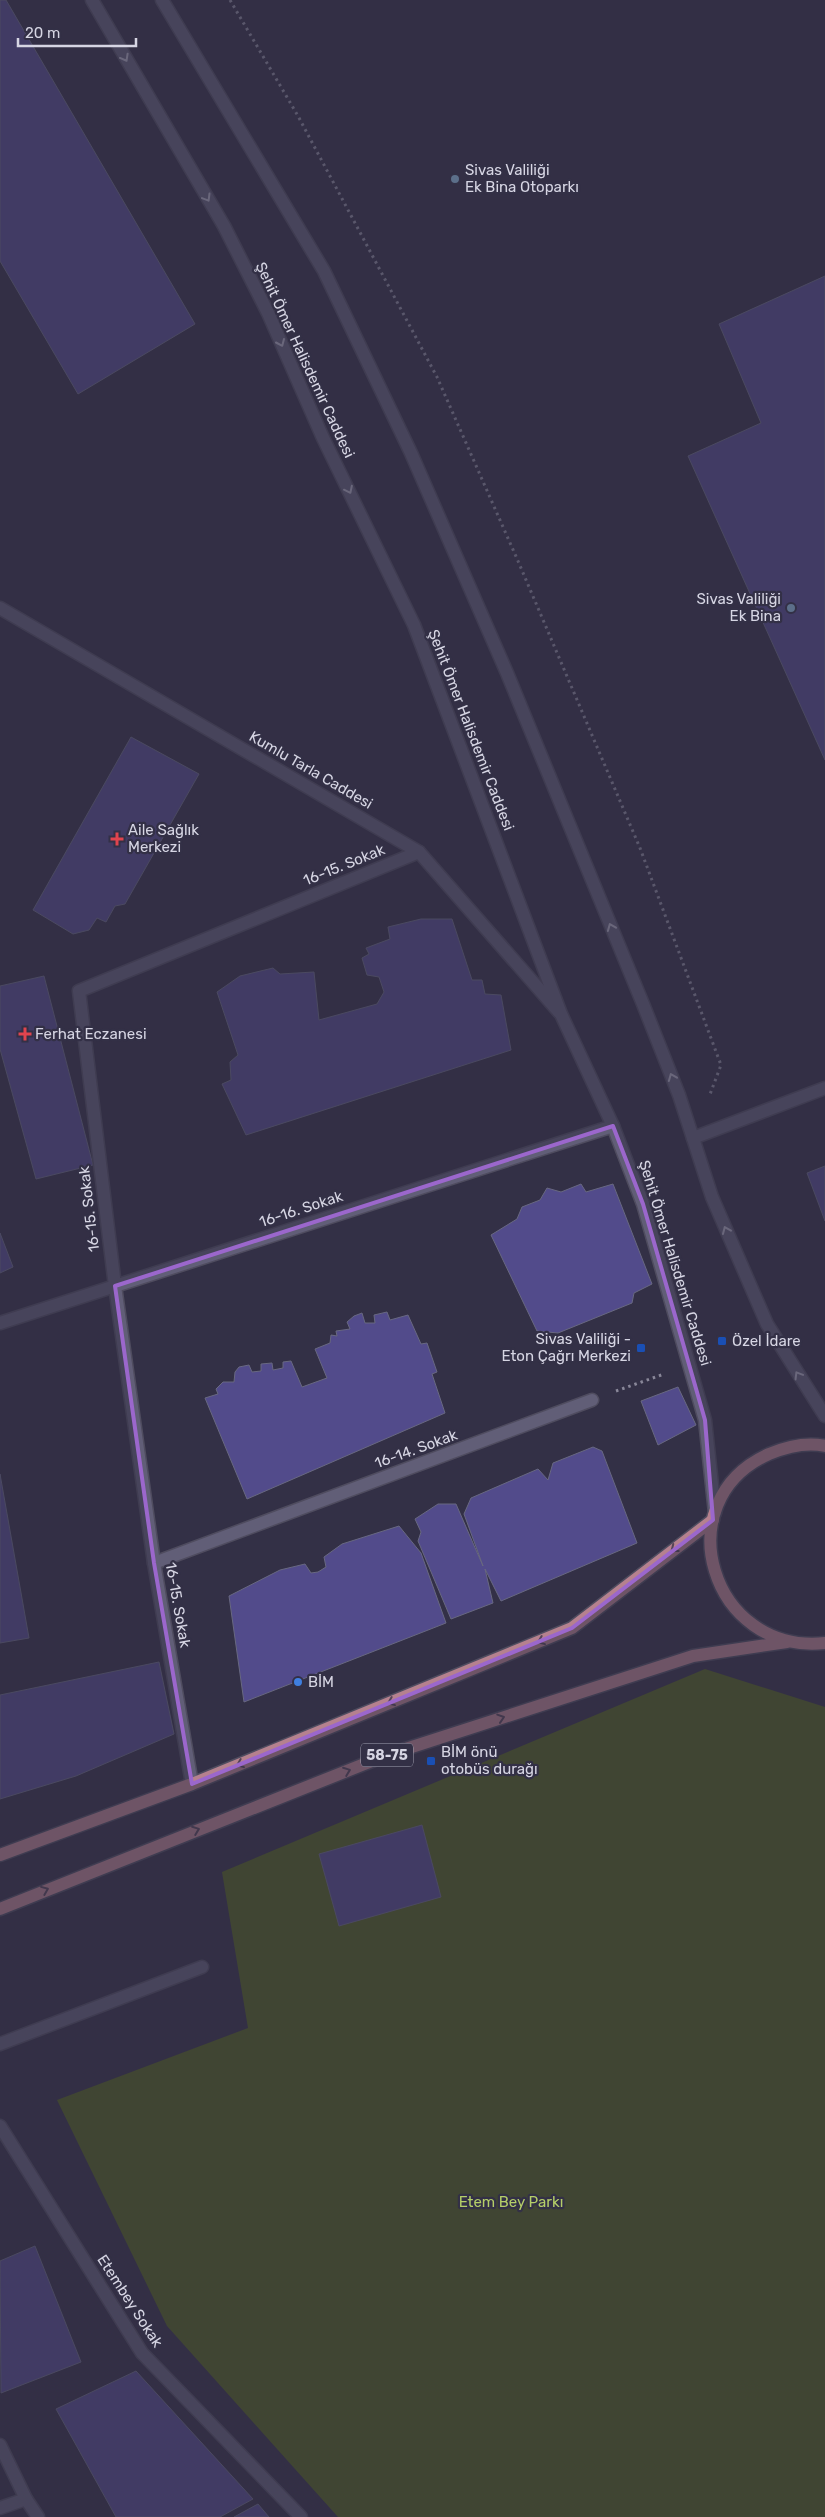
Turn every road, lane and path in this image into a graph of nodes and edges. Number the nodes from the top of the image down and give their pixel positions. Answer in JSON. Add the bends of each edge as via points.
{"nodes":[{"id":1,"x":92,"y":0,"type":"edge"},
{"id":2,"x":162,"y":0,"type":"edge"},
{"id":3,"x":230,"y":0,"type":"edge"},
{"id":4,"x":0,"y":608,"type":"edge"},
{"id":5,"x":419,"y":852,"type":"junction"},
{"id":6,"x":561,"y":1014,"type":"junction"},
{"id":7,"x":825,"y":1088,"type":"edge"},
{"id":8,"x":613,"y":1126,"type":"junction"},
{"id":9,"x":693,"y":1138,"type":"junction"},
{"id":10,"x":115,"y":1286,"type":"junction"},
{"id":11,"x":0,"y":1324,"type":"edge"},
{"id":12,"x":689,"y":1364,"type":"junction"},
{"id":13,"x":592,"y":1400,"type":"joint"},
{"id":14,"x":825,"y":1416,"type":"edge"},
{"id":15,"x":825,"y":1446,"type":"edge"},
{"id":16,"x":714,"y":1517,"type":"junction"},
{"id":17,"x":154,"y":1563,"type":"junction"},
{"id":18,"x":787,"y":1642,"type":"junction"},
{"id":19,"x":825,"y":1643,"type":"edge"},
{"id":20,"x":192,"y":1784,"type":"junction"},
{"id":21,"x":0,"y":1855,"type":"edge"},
{"id":22,"x":0,"y":1909,"type":"edge"},
{"id":23,"x":202,"y":1967,"type":"dead end"},
{"id":24,"x":0,"y":2044,"type":"edge"},
{"id":25,"x":0,"y":2126,"type":"edge"},
{"id":26,"x":0,"y":2445,"type":"edge"},
{"id":27,"x":26,"y":2499,"type":"junction"},
{"id":28,"x":0,"y":2508,"type":"edge"},
{"id":29,"x":38,"y":2517,"type":"edge"},
{"id":30,"x":301,"y":2517,"type":"edge"}],
"edges":[{"from":1,"to":6,"type":"street","name":"Şehit Ömer Halisdemir Caddesi","one_way":true,"via":[[224,226],[414,625]]},
{"from":9,"to":2,"type":"street","one_way":true,"via":[[650,1022],[507,673],[411,453],[324,271]]},
{"from":3,"to":9,"type":"path","via":[[298,116],[437,377],[640,848],[722,1065]]},
{"from":4,"to":5,"type":"street","name":"Kumlu Tarla Caddesi"},
{"from":5,"to":6,"type":"street","name":"Kumlu Tarla Caddesi"},
{"from":5,"to":10,"type":"street","name":"16-15. Sokak","via":[[79,991]]},
{"from":6,"to":8,"type":"street","name":"Şehit Ömer Halisdemir Caddesi"},
{"from":7,"to":9,"type":"street"},
{"from":8,"to":10,"type":"street","name":"16-16. Sokak"},
{"from":8,"to":12,"type":"street","name":"Şehit Ömer Halisdemir Caddesi","via":[[643,1204]]},
{"from":14,"to":9,"type":"street","one_way":true,"via":[[767,1324],[712,1197]]},
{"from":10,"to":11,"type":"street","name":"16-16. Sokak"},
{"from":10,"to":17,"type":"street","name":"16-15. Sokak"},
{"from":12,"to":13,"type":"path"},
{"from":12,"to":16,"type":"street","name":"Şehit Ömer Halisdemir Caddesi","via":[[705,1420]]},
{"from":13,"to":17,"type":"street","name":"16-14. Sokak"},
{"from":15,"to":16,"type":"main road","via":[[783,1448],[753,1462],[729,1484]]},
{"from":16,"to":18,"type":"main road","via":[[710,1551],[717,1582],[734,1609],[758,1629]]},
{"from":16,"to":20,"type":"main road","one_way":true,"via":[[572,1628]]},
{"from":17,"to":20,"type":"street","name":"16-15. Sokak"},
{"from":18,"to":19,"type":"main road"},
{"from":22,"to":18,"type":"main road","number":"58-75","one_way":true,"via":[[387,1755],[693,1656]]},
{"from":20,"to":21,"type":"main road"},
{"from":23,"to":24,"type":"street"},
{"from":25,"to":30,"type":"street","name":"Etembey Sokak","via":[[142,2353]]},
{"from":26,"to":27,"type":"street"},
{"from":27,"to":28,"type":"street"},
{"from":27,"to":29,"type":"street"}]}
